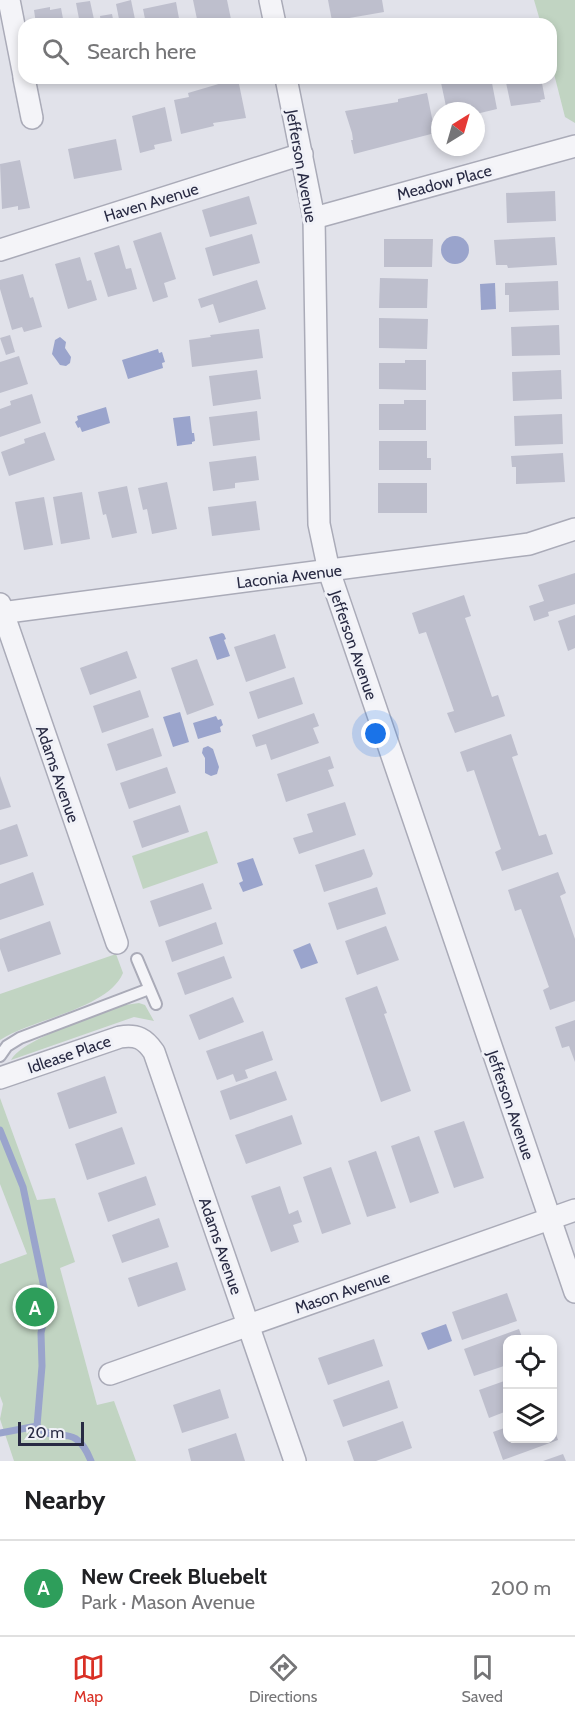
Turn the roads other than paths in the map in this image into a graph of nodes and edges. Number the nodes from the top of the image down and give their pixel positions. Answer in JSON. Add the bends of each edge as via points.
{"nodes":[{"id":1,"x":9,"y":0,"type":"edge"},
{"id":2,"x":270,"y":0,"type":"edge"},
{"id":3,"x":274,"y":18,"type":"edge"},
{"id":4,"x":18,"y":46,"type":"edge"},
{"id":5,"x":25,"y":84,"type":"edge"},
{"id":6,"x":287,"y":84,"type":"edge"},
{"id":7,"x":32,"y":118,"type":"dead end"},
{"id":8,"x":575,"y":146,"type":"edge"},
{"id":9,"x":302,"y":154,"type":"junction"},
{"id":10,"x":314,"y":218,"type":"junction"},
{"id":11,"x":0,"y":250,"type":"edge"},
{"id":12,"x":575,"y":529,"type":"edge"},
{"id":13,"x":328,"y":571,"type":"junction"},
{"id":14,"x":1,"y":610,"type":"edge"},
{"id":15,"x":117,"y":943,"type":"dead end"},
{"id":16,"x":137,"y":958,"type":"dead end"},
{"id":17,"x":149,"y":989,"type":"junction"},
{"id":18,"x":156,"y":1004,"type":"dead end"},
{"id":19,"x":139,"y":1037,"type":"joint"},
{"id":20,"x":1,"y":1069,"type":"edge"},
{"id":21,"x":575,"y":1210,"type":"edge"},
{"id":22,"x":550,"y":1219,"type":"junction"},
{"id":23,"x":575,"y":1292,"type":"edge"},
{"id":24,"x":248,"y":1325,"type":"junction"},
{"id":25,"x":110,"y":1374,"type":"dead end"},
{"id":26,"x":295,"y":1461,"type":"edge"}],
"edges":[{"from":1,"to":4,"type":"street"},
{"from":2,"to":3,"type":"street"},
{"from":5,"to":7,"type":"street"},
{"from":6,"to":9,"type":"street","name":"Jefferson Avenue"},
{"from":8,"to":10,"type":"street","name":"Meadow Place"},
{"from":9,"to":10,"type":"street","name":"Jefferson Avenue"},
{"from":9,"to":11,"type":"street","name":"Haven Avenue"},
{"from":10,"to":13,"type":"street","name":"Jefferson Avenue","via":[[319,524]]},
{"from":12,"to":13,"type":"street","name":"Laconia Avenue","via":[[530,544]]},
{"from":13,"to":14,"type":"street","name":"Laconia Avenue"},
{"from":13,"to":22,"type":"street","name":"Jefferson Avenue"},
{"from":14,"to":15,"type":"street","name":"Adams Avenue"},
{"from":16,"to":17,"type":"lane"},
{"from":17,"to":18,"type":"lane"},
{"from":17,"to":20,"type":"lane","via":[[20,1038],[7,1046]]},
{"from":19,"to":20,"type":"street","name":"Idlease Place","via":[[120,1037]]},
{"from":19,"to":24,"type":"street","name":"Adams Avenue","via":[[154,1052]]},
{"from":21,"to":22,"type":"street","name":"Mason Avenue"},
{"from":22,"to":23,"type":"street","name":"Jefferson Avenue"},
{"from":22,"to":24,"type":"street","name":"Mason Avenue"},
{"from":24,"to":25,"type":"street","name":"Mason Avenue"},
{"from":24,"to":26,"type":"street","name":"Adams Avenue"}]}
